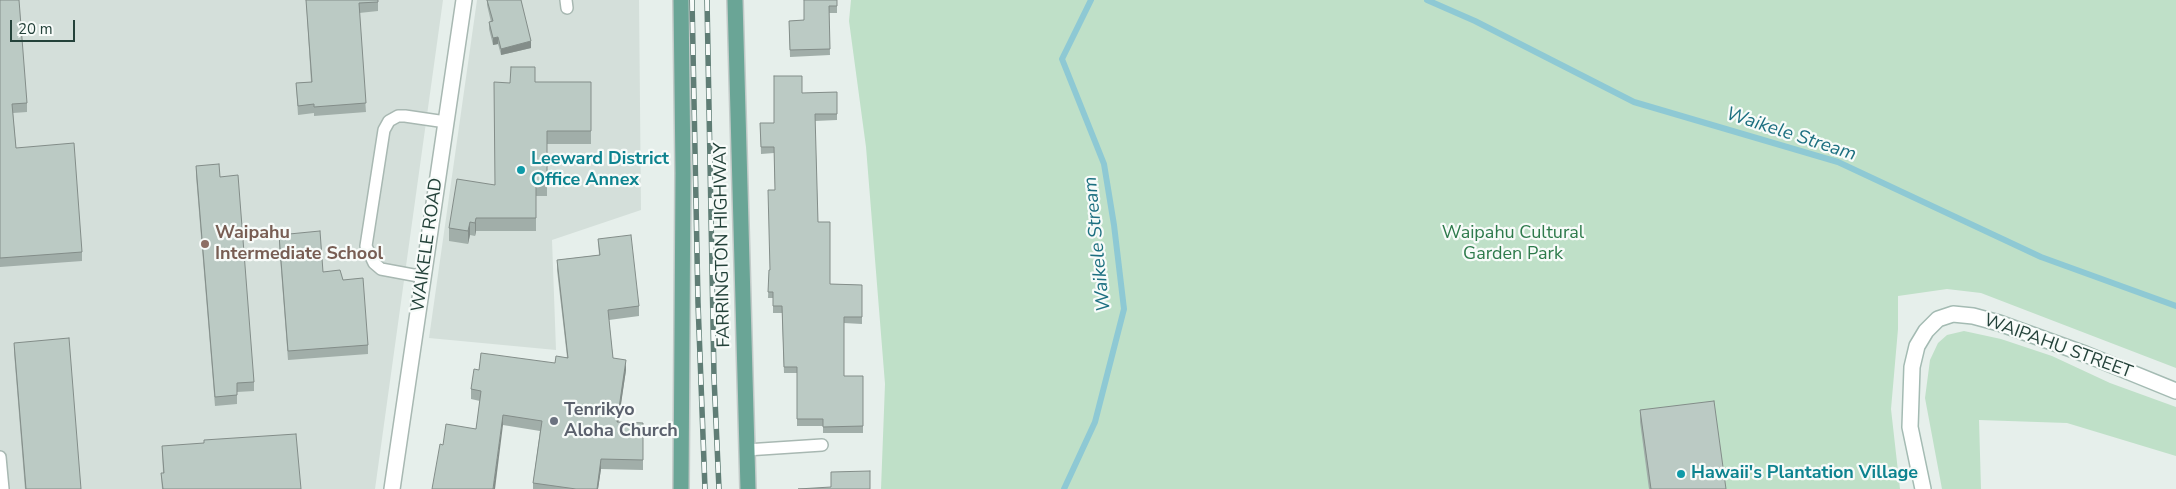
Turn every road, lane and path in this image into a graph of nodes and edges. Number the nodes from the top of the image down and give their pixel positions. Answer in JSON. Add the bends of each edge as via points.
{"nodes":[{"id":1,"x":464,"y":0,"type":"edge"},
{"id":2,"x":681,"y":0,"type":"edge"},
{"id":3,"x":735,"y":0,"type":"edge"},
{"id":4,"x":446,"y":122,"type":"junction"},
{"id":5,"x":424,"y":277,"type":"junction"},
{"id":6,"x":2176,"y":391,"type":"edge"},
{"id":7,"x":822,"y":445,"type":"dead end"},
{"id":8,"x":746,"y":450,"type":"junction"},
{"id":9,"x":0,"y":457,"type":"edge"},
{"id":10,"x":2,"y":489,"type":"edge"},
{"id":11,"x":392,"y":489,"type":"edge"},
{"id":12,"x":681,"y":489,"type":"edge"},
{"id":13,"x":748,"y":489,"type":"edge"},
{"id":14,"x":1922,"y":489,"type":"edge"}],
"edges":[{"from":1,"to":4,"type":"street","name":"WAIKELE ROAD"},
{"from":2,"to":12,"type":"main road","via":[[684,173]]},
{"from":3,"to":8,"type":"main road","name":"FARRINGTON HIGHWAY"},
{"from":4,"to":5,"type":"street","name":"WAIKELE ROAD"},
{"from":4,"to":5,"type":"lane","via":[[406,116],[389,121],[384,130],[366,246],[374,263],[381,269]]},
{"from":5,"to":11,"type":"street","name":"WAIKELE ROAD"},
{"from":6,"to":14,"type":"street","name":"WAIPAHU STREET","via":[[2000,323],[1953,314],[1938,319],[1917,346],[1912,367],[1910,427]]},
{"from":7,"to":8,"type":"lane"},
{"from":8,"to":13,"type":"main road","name":"FARRINGTON HIGHWAY"},
{"from":9,"to":10,"type":"lane"}]}
